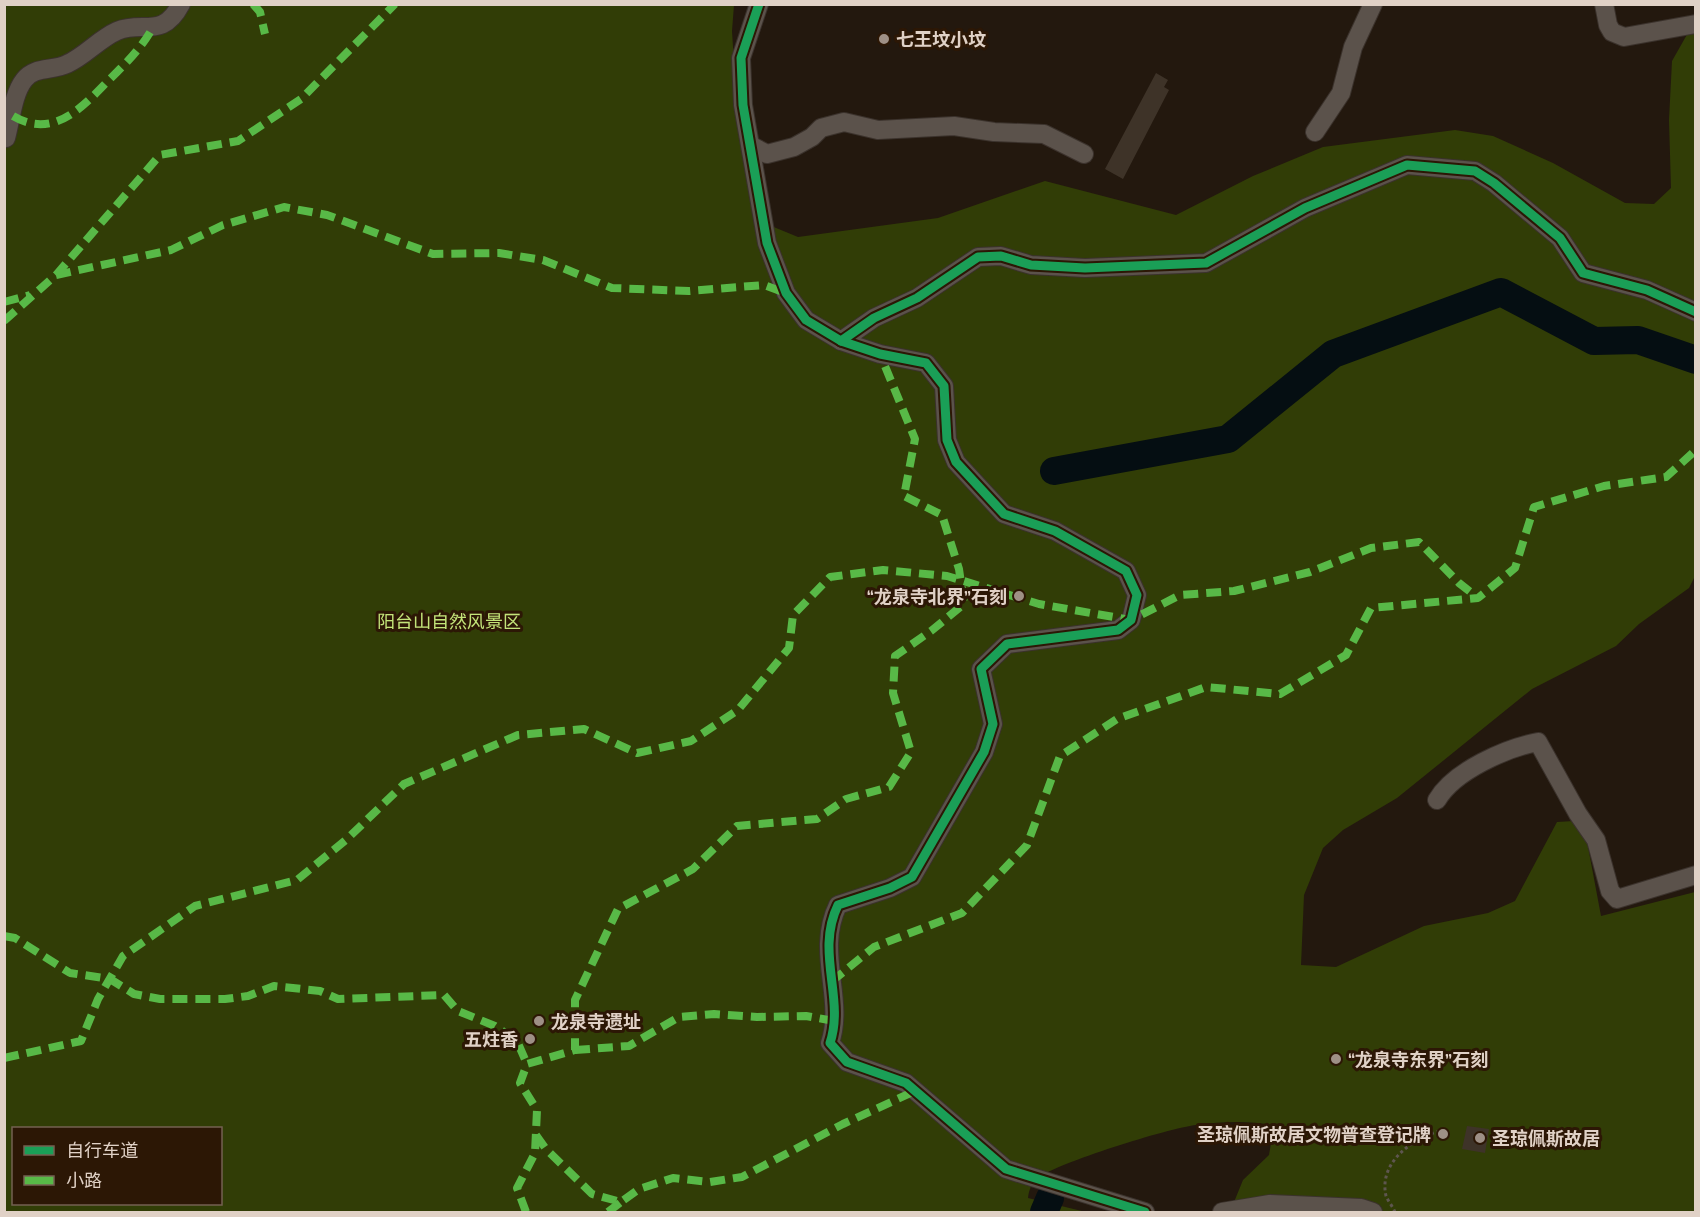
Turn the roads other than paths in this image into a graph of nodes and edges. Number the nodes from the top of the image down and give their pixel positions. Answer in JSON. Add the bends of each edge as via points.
{"nodes":[{"id":1,"x":182,"y":4,"type":"edge"},
{"id":2,"x":759,"y":4,"type":"edge"},
{"id":3,"x":1373,"y":4,"type":"edge"},
{"id":4,"x":1604,"y":4,"type":"edge"},
{"id":5,"x":1695,"y":24,"type":"edge"},
{"id":6,"x":1315,"y":132,"type":"dead end"},
{"id":7,"x":6,"y":138,"type":"dead end"},
{"id":8,"x":752,"y":146,"type":"junction"},
{"id":9,"x":1084,"y":154,"type":"dead end"},
{"id":10,"x":1695,"y":312,"type":"edge"},
{"id":11,"x":842,"y":342,"type":"junction"},
{"id":12,"x":1437,"y":800,"type":"dead end"},
{"id":13,"x":1695,"y":874,"type":"edge"},
{"id":14,"x":1145,"y":1212,"type":"edge"},
{"id":15,"x":1222,"y":1212,"type":"edge"},
{"id":16,"x":1373,"y":1212,"type":"edge"}],
"edges":[{"from":1,"to":7,"type":"street","via":[[164,23],[152,29],[117,32],[66,64],[37,70],[25,78]]},
{"from":2,"to":8,"type":"street","via":[[741,58],[743,105]]},
{"from":3,"to":6,"type":"street","via":[[1353,47],[1341,93]]},
{"from":4,"to":5,"type":"street","via":[[1612,32],[1624,37]]},
{"from":8,"to":9,"type":"street","via":[[767,154],[812,137],[821,128],[843,122],[878,130],[954,126],[1044,134]]},
{"from":8,"to":11,"type":"street","via":[[767,243],[786,293],[806,320]]},
{"from":10,"to":11,"type":"street","via":[[1647,290],[1583,273],[1560,238],[1475,171],[1407,165],[1305,208],[1206,263],[1085,268],[1031,265],[1001,256],[978,257],[917,298],[874,318]]},
{"from":11,"to":14,"type":"street","via":[[926,363],[944,386],[947,440],[956,462],[1004,514],[1055,531],[1126,571],[1137,595],[1131,620],[1119,630],[1006,644],[981,669],[993,724],[984,752],[912,877],[838,905],[829,923],[835,1028],[830,1043],[847,1062],[906,1083],[1006,1169]]},
{"from":12,"to":13,"type":"street","via":[[1458,776],[1519,746],[1538,742],[1596,840],[1610,891],[1617,899]]},
{"from":15,"to":16,"type":"street","via":[[1270,1204],[1361,1208]]}]}
